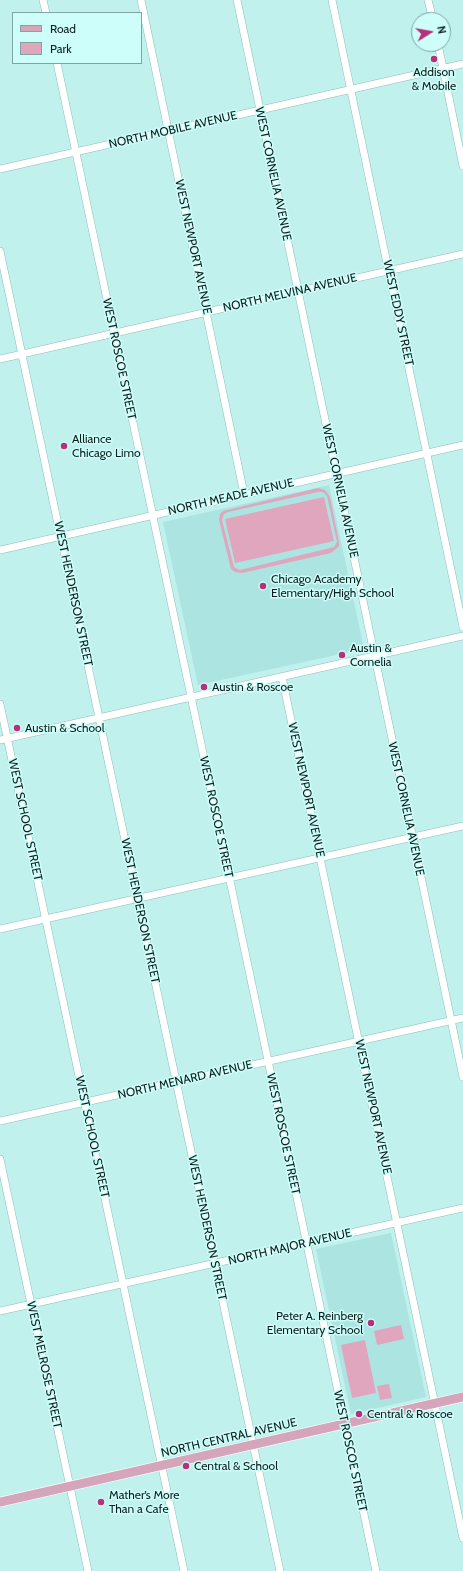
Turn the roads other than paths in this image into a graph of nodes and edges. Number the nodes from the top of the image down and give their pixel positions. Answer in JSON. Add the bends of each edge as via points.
{"nodes":[{"id":1,"x":44,"y":0,"type":"edge"},
{"id":2,"x":141,"y":0,"type":"edge"},
{"id":3,"x":237,"y":0,"type":"edge"},
{"id":4,"x":332,"y":0,"type":"edge"},
{"id":5,"x":428,"y":0,"type":"edge"},
{"id":6,"x":46,"y":12,"type":"edge"},
{"id":7,"x":430,"y":12,"type":"edge"},
{"id":8,"x":440,"y":52,"type":"edge"},
{"id":9,"x":57,"y":64,"type":"edge"},
{"id":10,"x":463,"y":64,"type":"edge"},
{"id":11,"x":443,"y":68,"type":"junction"},
{"id":12,"x":351,"y":89,"type":"junction"},
{"id":13,"x":260,"y":110,"type":"junction"},
{"id":14,"x":168,"y":131,"type":"junction"},
{"id":15,"x":75,"y":152,"type":"junction"},
{"id":16,"x":463,"y":166,"type":"edge"},
{"id":17,"x":0,"y":169,"type":"edge"},
{"id":18,"x":0,"y":251,"type":"edge"},
{"id":19,"x":463,"y":254,"type":"edge"},
{"id":20,"x":389,"y":271,"type":"junction"},
{"id":21,"x":298,"y":292,"type":"junction"},
{"id":22,"x":206,"y":312,"type":"junction"},
{"id":23,"x":114,"y":333,"type":"junction"},
{"id":24,"x":22,"y":354,"type":"junction"},
{"id":25,"x":0,"y":359,"type":"edge"},
{"id":26,"x":463,"y":445,"type":"edge"},
{"id":27,"x":427,"y":453,"type":"junction"},
{"id":28,"x":336,"y":474,"type":"junction"},
{"id":29,"x":244,"y":494,"type":"junction"},
{"id":30,"x":152,"y":515,"type":"junction"},
{"id":31,"x":60,"y":536,"type":"junction"},
{"id":32,"x":0,"y":550,"type":"edge"},
{"id":33,"x":463,"y":627,"type":"edge"},
{"id":34,"x":463,"y":636,"type":"edge"},
{"id":35,"x":374,"y":656,"type":"junction"},
{"id":36,"x":282,"y":677,"type":"junction"},
{"id":37,"x":190,"y":697,"type":"junction"},
{"id":38,"x":0,"y":704,"type":"edge"},
{"id":39,"x":99,"y":718,"type":"junction"},
{"id":40,"x":4,"y":739,"type":"edge"},
{"id":41,"x":463,"y":826,"type":"edge"},
{"id":42,"x":412,"y":838,"type":"junction"},
{"id":43,"x":320,"y":858,"type":"junction"},
{"id":44,"x":229,"y":878,"type":"junction"},
{"id":45,"x":137,"y":899,"type":"junction"},
{"id":46,"x":46,"y":919,"type":"junction"},
{"id":47,"x":0,"y":929,"type":"edge"},
{"id":48,"x":463,"y":1018,"type":"edge"},
{"id":49,"x":451,"y":1020,"type":"junction"},
{"id":50,"x":359,"y":1041,"type":"junction"},
{"id":51,"x":268,"y":1061,"type":"junction"},
{"id":52,"x":463,"y":1077,"type":"edge"},
{"id":53,"x":176,"y":1082,"type":"junction"},
{"id":54,"x":84,"y":1102,"type":"junction"},
{"id":55,"x":0,"y":1121,"type":"edge"},
{"id":56,"x":0,"y":1159,"type":"edge"},
{"id":57,"x":463,"y":1208,"type":"edge"},
{"id":58,"x":397,"y":1223,"type":"junction"},
{"id":59,"x":306,"y":1243,"type":"junction"},
{"id":60,"x":214,"y":1264,"type":"junction"},
{"id":61,"x":123,"y":1284,"type":"junction"},
{"id":62,"x":31,"y":1304,"type":"junction"},
{"id":63,"x":0,"y":1311,"type":"edge"},
{"id":64,"x":463,"y":1398,"type":"edge"},
{"id":65,"x":435,"y":1404,"type":"junction"},
{"id":66,"x":344,"y":1424,"type":"junction"},
{"id":67,"x":253,"y":1445,"type":"junction"},
{"id":68,"x":161,"y":1465,"type":"junction"},
{"id":69,"x":70,"y":1486,"type":"junction"},
{"id":70,"x":0,"y":1502,"type":"edge"},
{"id":71,"x":463,"y":1538,"type":"edge"},
{"id":72,"x":88,"y":1571,"type":"edge"},
{"id":73,"x":184,"y":1571,"type":"edge"},
{"id":74,"x":280,"y":1571,"type":"edge"},
{"id":75,"x":376,"y":1571,"type":"edge"}],
"edges":[{"from":1,"to":6,"type":"street"},
{"from":2,"to":14,"type":"street","name":"WEST NEWPORT AVENUE"},
{"from":3,"to":13,"type":"street","name":"WEST CORNELIA AVENUE"},
{"from":4,"to":12,"type":"street","name":"WEST EDDY STREET"},
{"from":5,"to":7,"type":"street"},
{"from":8,"to":11,"type":"street"},
{"from":9,"to":15,"type":"street","name":"WEST ROSCOE STREET"},
{"from":10,"to":11,"type":"street","name":"NORTH MOBILE AVENUE"},
{"from":11,"to":12,"type":"street","name":"NORTH MOBILE AVENUE"},
{"from":11,"to":16,"type":"street"},
{"from":12,"to":13,"type":"street","name":"NORTH MOBILE AVENUE"},
{"from":12,"to":20,"type":"street","name":"WEST EDDY STREET"},
{"from":13,"to":14,"type":"street","name":"NORTH MOBILE AVENUE"},
{"from":13,"to":21,"type":"street","name":"WEST CORNELIA AVENUE"},
{"from":14,"to":15,"type":"street","name":"NORTH MOBILE AVENUE"},
{"from":14,"to":22,"type":"street","name":"WEST NEWPORT AVENUE"},
{"from":15,"to":17,"type":"street","name":"NORTH MOBILE AVENUE"},
{"from":15,"to":23,"type":"street","name":"WEST ROSCOE STREET"},
{"from":18,"to":24,"type":"street","name":"WEST HENDERSON STREET"},
{"from":19,"to":20,"type":"street","name":"NORTH MELVINA AVENUE"},
{"from":20,"to":21,"type":"street","name":"NORTH MELVINA AVENUE"},
{"from":20,"to":27,"type":"street","name":"WEST EDDY STREET"},
{"from":21,"to":22,"type":"street","name":"NORTH MELVINA AVENUE"},
{"from":21,"to":28,"type":"street","name":"WEST CORNELIA AVENUE"},
{"from":22,"to":23,"type":"street","name":"NORTH MELVINA AVENUE"},
{"from":22,"to":29,"type":"street","name":"WEST NEWPORT AVENUE"},
{"from":23,"to":24,"type":"street","name":"NORTH MELVINA AVENUE"},
{"from":23,"to":30,"type":"street","name":"WEST ROSCOE STREET"},
{"from":24,"to":25,"type":"street","name":"NORTH MELVINA AVENUE"},
{"from":24,"to":31,"type":"street","name":"WEST HENDERSON STREET"},
{"from":26,"to":27,"type":"street","name":"NORTH MEADE AVENUE"},
{"from":27,"to":28,"type":"street","name":"NORTH MEADE AVENUE"},
{"from":27,"to":33,"type":"street","name":"WEST EDDY STREET"},
{"from":28,"to":29,"type":"street","name":"NORTH MEADE AVENUE"},
{"from":28,"to":35,"type":"street","name":"WEST CORNELIA AVENUE"},
{"from":29,"to":30,"type":"street","name":"NORTH MEADE AVENUE"},
{"from":30,"to":31,"type":"street","name":"NORTH MEADE AVENUE"},
{"from":30,"to":37,"type":"street","name":"WEST ROSCOE STREET"},
{"from":31,"to":32,"type":"street","name":"NORTH MEADE AVENUE"},
{"from":31,"to":39,"type":"street","name":"WEST HENDERSON STREET"},
{"from":34,"to":35,"type":"street"},
{"from":35,"to":36,"type":"street"},
{"from":35,"to":42,"type":"street","name":"WEST CORNELIA AVENUE"},
{"from":36,"to":37,"type":"street"},
{"from":36,"to":43,"type":"street","name":"WEST NEWPORT AVENUE"},
{"from":37,"to":39,"type":"street"},
{"from":37,"to":44,"type":"street","name":"WEST ROSCOE STREET"},
{"from":38,"to":40,"type":"street","name":"WEST SCHOOL STREET"},
{"from":39,"to":40,"type":"street"},
{"from":39,"to":45,"type":"street","name":"WEST HENDERSON STREET"},
{"from":40,"to":46,"type":"street","name":"WEST SCHOOL STREET"},
{"from":41,"to":42,"type":"street"},
{"from":42,"to":43,"type":"street"},
{"from":42,"to":49,"type":"street","name":"WEST CORNELIA AVENUE"},
{"from":43,"to":44,"type":"street"},
{"from":43,"to":50,"type":"street","name":"WEST NEWPORT AVENUE"},
{"from":44,"to":45,"type":"street"},
{"from":44,"to":51,"type":"street","name":"WEST ROSCOE STREET"},
{"from":45,"to":46,"type":"street"},
{"from":45,"to":53,"type":"street","name":"WEST HENDERSON STREET"},
{"from":46,"to":47,"type":"street"},
{"from":46,"to":54,"type":"street","name":"WEST SCHOOL STREET"},
{"from":48,"to":49,"type":"street","name":"NORTH MENARD AVENUE"},
{"from":49,"to":50,"type":"street","name":"NORTH MENARD AVENUE"},
{"from":49,"to":52,"type":"street","name":"WEST CORNELIA AVENUE"},
{"from":50,"to":51,"type":"street","name":"NORTH MENARD AVENUE"},
{"from":50,"to":58,"type":"street","name":"WEST NEWPORT AVENUE"},
{"from":51,"to":53,"type":"street","name":"NORTH MENARD AVENUE"},
{"from":51,"to":59,"type":"street","name":"WEST ROSCOE STREET"},
{"from":53,"to":54,"type":"street","name":"NORTH MENARD AVENUE"},
{"from":53,"to":60,"type":"street","name":"WEST HENDERSON STREET"},
{"from":54,"to":55,"type":"street","name":"NORTH MENARD AVENUE"},
{"from":54,"to":61,"type":"street","name":"WEST SCHOOL STREET"},
{"from":56,"to":62,"type":"street","name":"WEST MELROSE STREET"},
{"from":57,"to":58,"type":"street","name":"NORTH MAJOR AVENUE"},
{"from":58,"to":59,"type":"street","name":"NORTH MAJOR AVENUE"},
{"from":58,"to":65,"type":"street","name":"WEST NEWPORT AVENUE"},
{"from":59,"to":60,"type":"street","name":"NORTH MAJOR AVENUE"},
{"from":59,"to":66,"type":"street","name":"WEST ROSCOE STREET"},
{"from":60,"to":61,"type":"street","name":"NORTH MAJOR AVENUE"},
{"from":60,"to":67,"type":"street","name":"WEST HENDERSON STREET"},
{"from":61,"to":62,"type":"street","name":"NORTH MAJOR AVENUE"},
{"from":61,"to":68,"type":"street","name":"WEST SCHOOL STREET"},
{"from":62,"to":63,"type":"street","name":"NORTH MAJOR AVENUE"},
{"from":62,"to":69,"type":"street","name":"WEST MELROSE STREET"},
{"from":64,"to":65,"type":"main road","name":"NORTH CENTRAL AVENUE"},
{"from":65,"to":66,"type":"main road","name":"NORTH CENTRAL AVENUE"},
{"from":65,"to":71,"type":"street","name":"WEST NEWPORT AVENUE"},
{"from":66,"to":67,"type":"main road","name":"NORTH CENTRAL AVENUE"},
{"from":66,"to":75,"type":"street","name":"WEST ROSCOE STREET"},
{"from":67,"to":68,"type":"main road","name":"NORTH CENTRAL AVENUE"},
{"from":67,"to":74,"type":"street","name":"WEST HENDERSON STREET"},
{"from":68,"to":69,"type":"main road","name":"NORTH CENTRAL AVENUE"},
{"from":68,"to":73,"type":"street","name":"WEST SCHOOL STREET"},
{"from":69,"to":70,"type":"main road","name":"NORTH CENTRAL AVENUE"},
{"from":69,"to":72,"type":"street","name":"WEST MELROSE STREET"}]}
